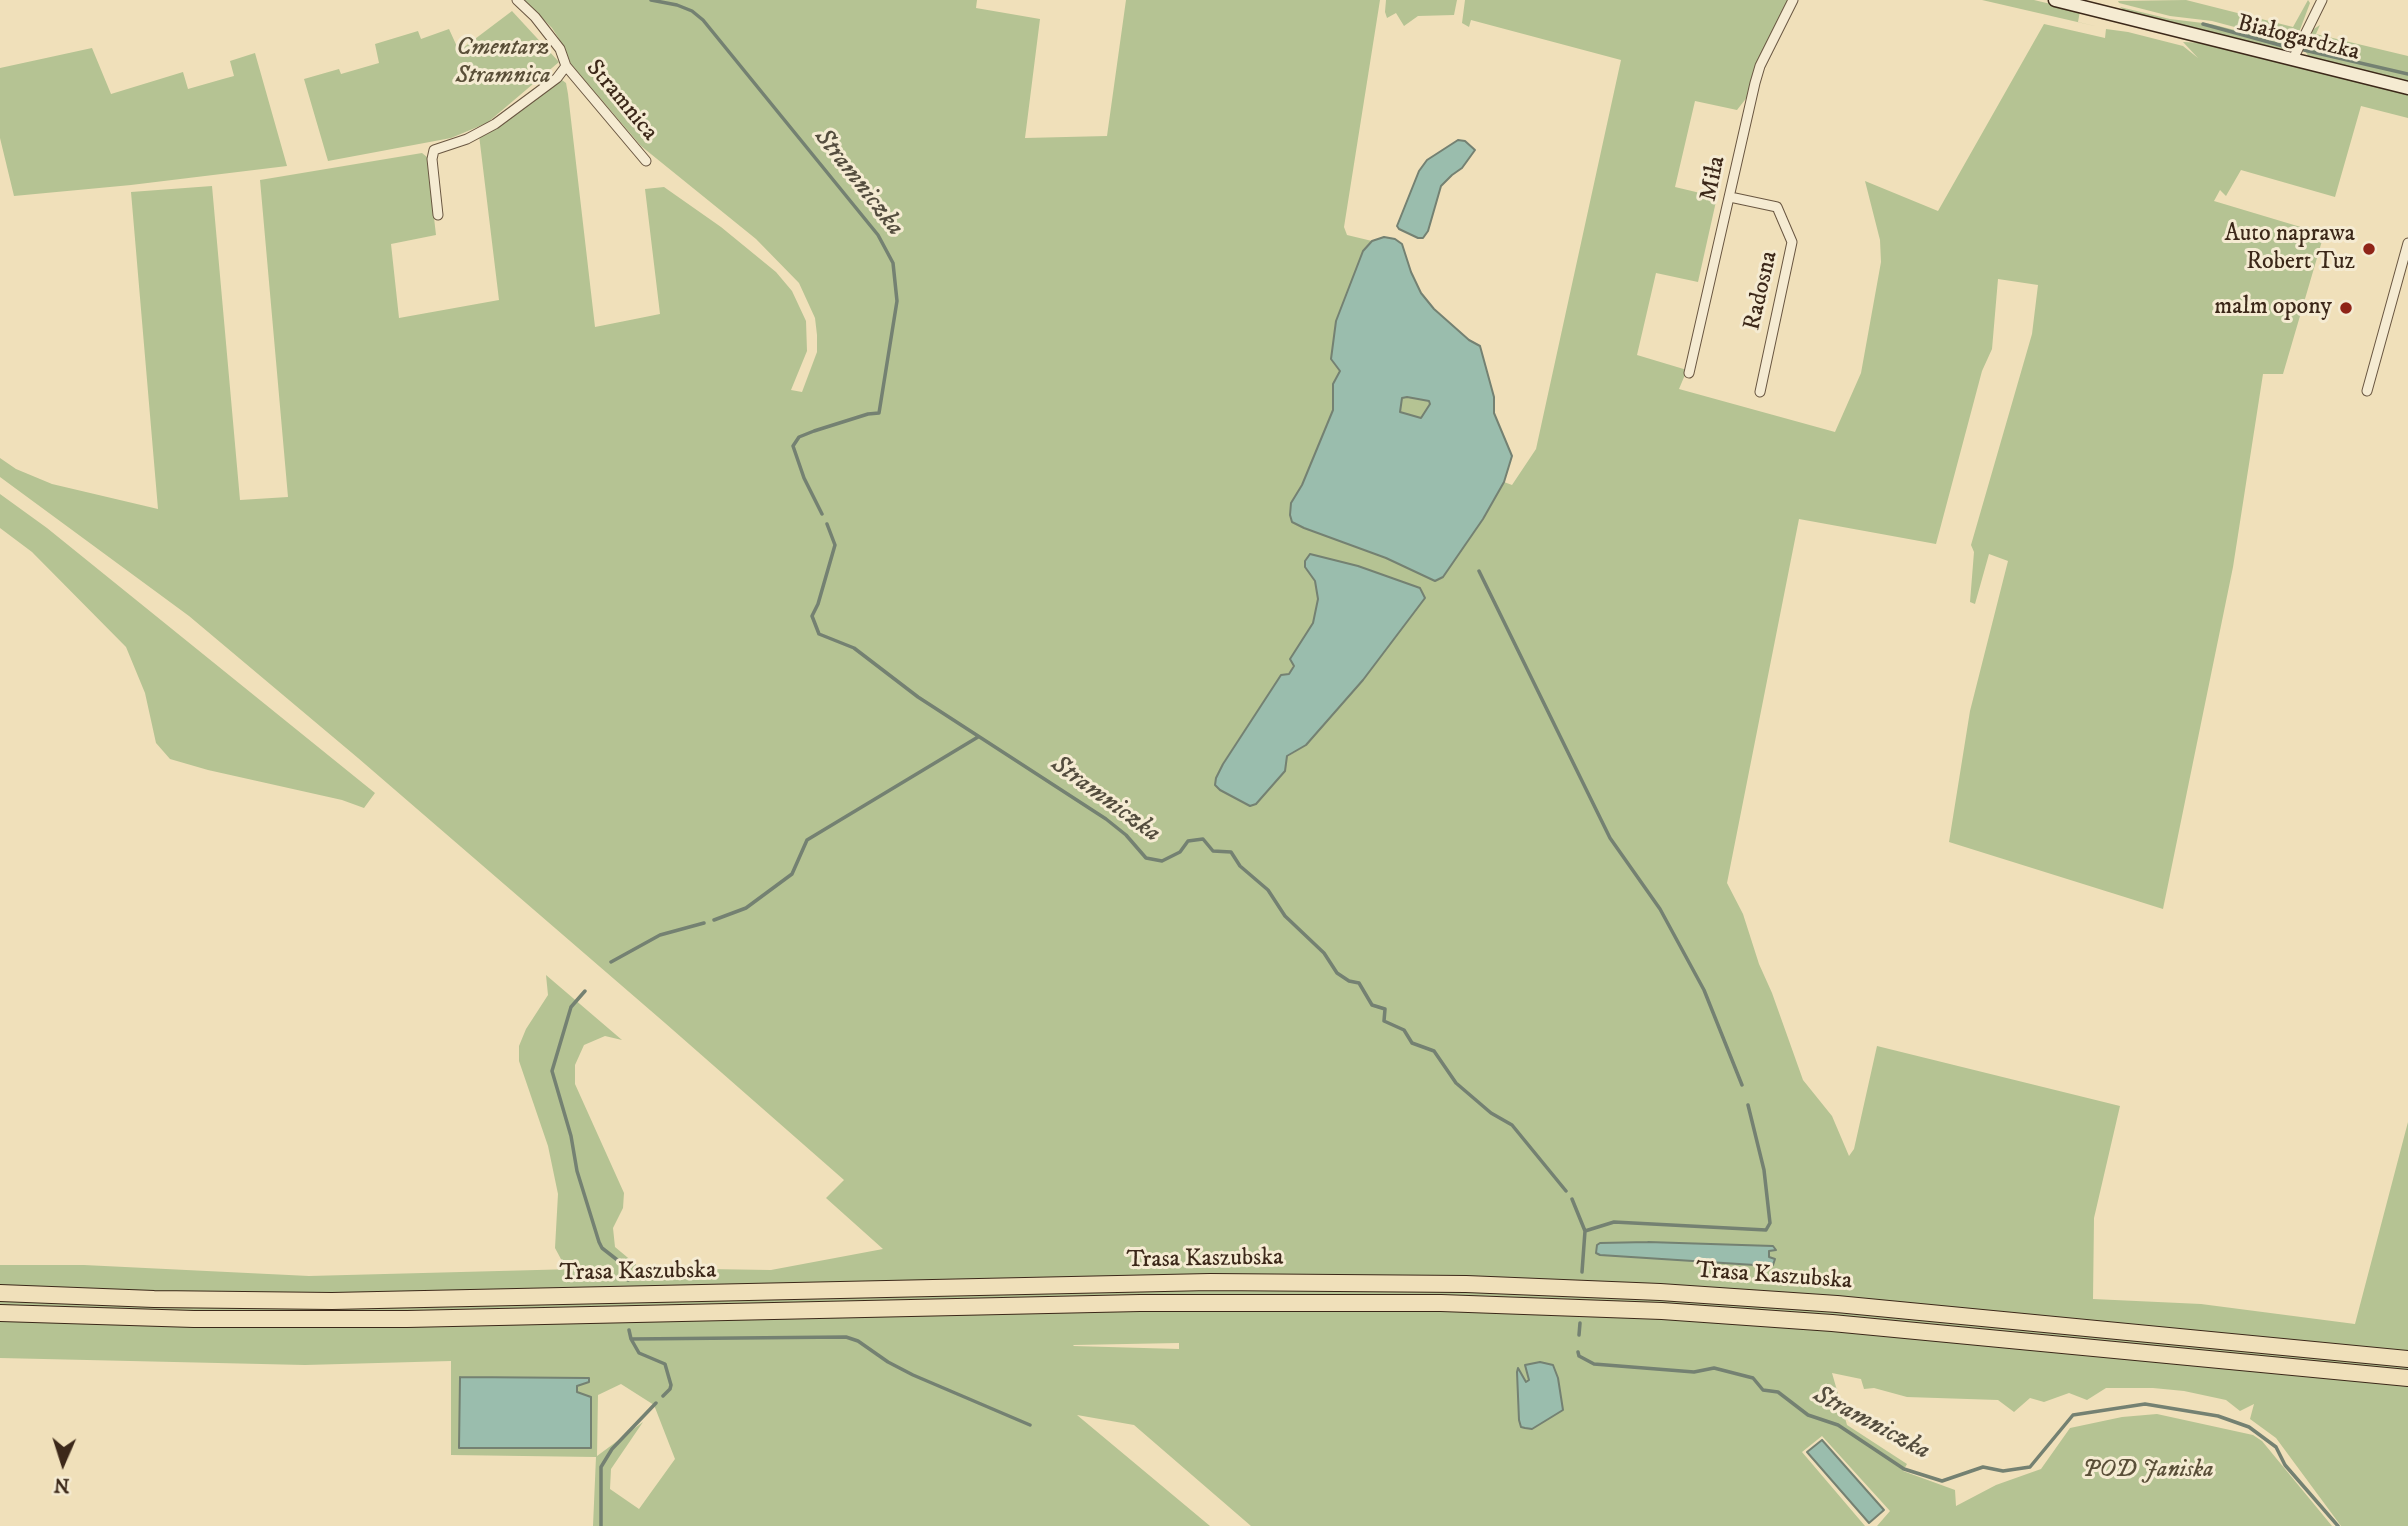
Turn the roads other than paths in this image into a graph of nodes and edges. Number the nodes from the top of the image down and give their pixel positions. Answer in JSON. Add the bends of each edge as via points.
{"nodes":[{"id":1,"x":517,"y":0,"type":"edge"},
{"id":2,"x":1793,"y":0,"type":"edge"},
{"id":3,"x":2055,"y":0,"type":"edge"},
{"id":4,"x":2322,"y":0,"type":"edge"},
{"id":5,"x":2293,"y":59,"type":"junction"},
{"id":6,"x":566,"y":65,"type":"junction"},
{"id":7,"x":2408,"y":88,"type":"edge"},
{"id":8,"x":646,"y":161,"type":"dead end"},
{"id":9,"x":1730,"y":197,"type":"junction"},
{"id":10,"x":438,"y":215,"type":"dead end"},
{"id":11,"x":2408,"y":243,"type":"edge"},
{"id":12,"x":1689,"y":373,"type":"dead end"},
{"id":13,"x":1760,"y":391,"type":"dead end"},
{"id":14,"x":2367,"y":391,"type":"dead end"},
{"id":15,"x":0,"y":1293,"type":"edge"},
{"id":16,"x":0,"y":1313,"type":"edge"},
{"id":17,"x":2408,"y":1359,"type":"edge"},
{"id":18,"x":2408,"y":1378,"type":"edge"}],
"edges":[{"from":1,"to":6,"type":"street","name":"Stramnica","via":[[560,50]]},
{"from":2,"to":9,"type":"street","name":"Miła","via":[[1760,66]]},
{"from":3,"to":5,"type":"main road","name":"Białogardzka"},
{"from":4,"to":5,"type":"street"},
{"from":5,"to":7,"type":"main road","name":"Białogardzka"},
{"from":6,"to":8,"type":"street","name":"Stramnica"},
{"from":6,"to":10,"type":"street","name":"Stramnica","via":[[557,78],[495,124],[434,150]]},
{"from":9,"to":12,"type":"street","name":"Miła"},
{"from":9,"to":13,"type":"street","name":"Radosna","via":[[1777,207],[1792,242]]},
{"from":11,"to":14,"type":"street"},
{"from":15,"to":17,"type":"highway","name":"Trasa Kaszubska","via":[[345,1301],[1210,1282],[1466,1284],[1837,1304]]},
{"from":16,"to":18,"type":"highway","name":"Trasa Kaszubska","via":[[407,1320],[1140,1303],[1441,1303],[1648,1310],[1832,1323]]}]}
